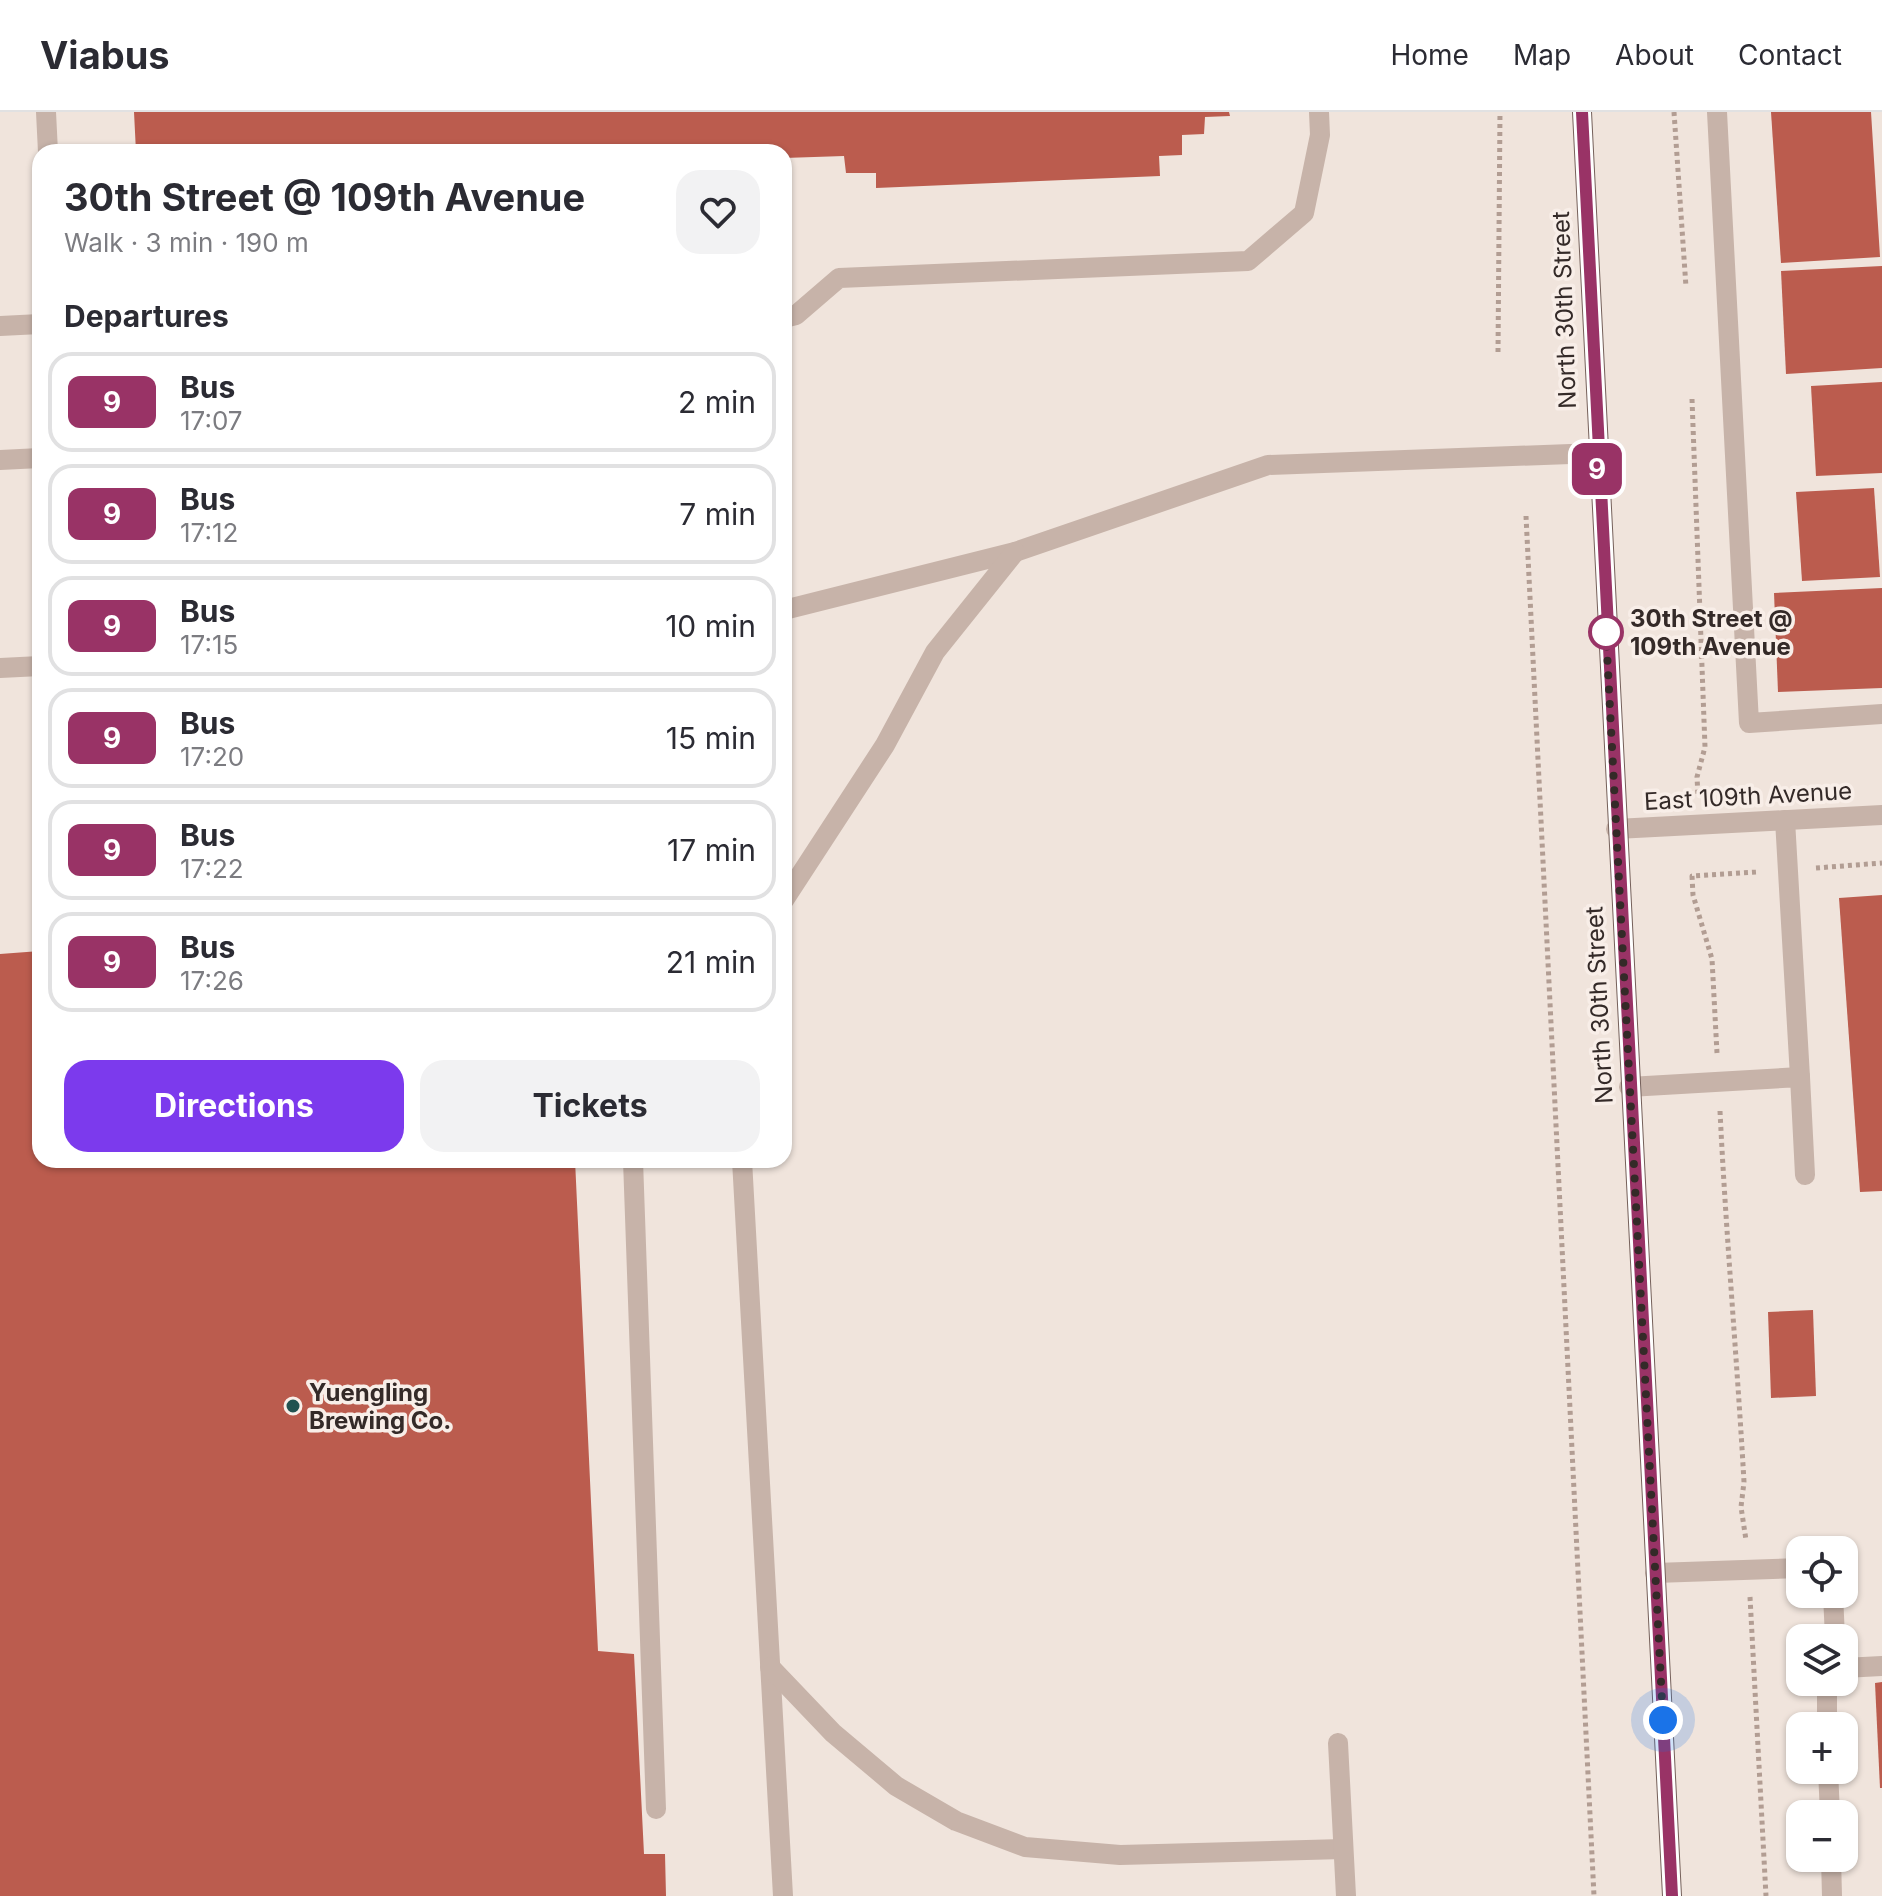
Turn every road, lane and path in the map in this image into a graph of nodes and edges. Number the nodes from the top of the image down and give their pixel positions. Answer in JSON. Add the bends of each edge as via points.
{"nodes":[{"id":1,"x":46,"y":112,"type":"edge"},
{"id":2,"x":1319,"y":112,"type":"edge"},
{"id":3,"x":1500,"y":112,"type":"edge"},
{"id":4,"x":1582,"y":112,"type":"edge"},
{"id":5,"x":1674,"y":112,"type":"edge"},
{"id":6,"x":1717,"y":112,"type":"edge"},
{"id":7,"x":48,"y":144,"type":"edge"},
{"id":8,"x":1686,"y":287,"type":"dead end"},
{"id":9,"x":792,"y":316,"type":"edge"},
{"id":10,"x":32,"y":324,"type":"edge"},
{"id":11,"x":0,"y":326,"type":"edge"},
{"id":12,"x":1498,"y":352,"type":"dead end"},
{"id":13,"x":1597,"y":453,"type":"junction"},
{"id":14,"x":32,"y":458,"type":"edge"},
{"id":15,"x":0,"y":460,"type":"edge"},
{"id":16,"x":1526,"y":516,"type":"dead end"},
{"id":17,"x":1015,"y":552,"type":"junction"},
{"id":18,"x":792,"y":608,"type":"edge"},
{"id":19,"x":32,"y":666,"type":"edge"},
{"id":20,"x":0,"y":668,"type":"edge"},
{"id":21,"x":1882,"y":714,"type":"edge"},
{"id":22,"x":1882,"y":815,"type":"edge"},
{"id":23,"x":1785,"y":820,"type":"junction"},
{"id":24,"x":1616,"y":829,"type":"junction"},
{"id":25,"x":1882,"y":863,"type":"edge"},
{"id":26,"x":1788,"y":870,"type":"junction"},
{"id":27,"x":792,"y":888,"type":"edge"},
{"id":28,"x":1800,"y":1077,"type":"junction"},
{"id":29,"x":1718,"y":1081,"type":"junction"},
{"id":30,"x":1629,"y":1087,"type":"junction"},
{"id":31,"x":633,"y":1168,"type":"edge"},
{"id":32,"x":742,"y":1168,"type":"edge"},
{"id":33,"x":1805,"y":1175,"type":"dead end"},
{"id":34,"x":1786,"y":1568,"type":"edge"},
{"id":35,"x":1748,"y":1569,"type":"junction"},
{"id":36,"x":1655,"y":1573,"type":"junction"},
{"id":37,"x":1882,"y":1666,"type":"edge"},
{"id":38,"x":770,"y":1667,"type":"junction"},
{"id":39,"x":1858,"y":1667,"type":"edge"},
{"id":40,"x":1338,"y":1743,"type":"dead end"},
{"id":41,"x":656,"y":1809,"type":"dead end"},
{"id":42,"x":1343,"y":1849,"type":"junction"},
{"id":43,"x":1831,"y":1872,"type":"edge"},
{"id":44,"x":783,"y":1896,"type":"edge"},
{"id":45,"x":1346,"y":1896,"type":"edge"},
{"id":46,"x":1594,"y":1896,"type":"edge"},
{"id":47,"x":1672,"y":1896,"type":"edge"},
{"id":48,"x":1766,"y":1896,"type":"edge"},
{"id":49,"x":1832,"y":1896,"type":"edge"}],
"edges":[{"from":1,"to":7,"type":"street"},
{"from":2,"to":9,"type":"street","via":[[1320,135],[1304,213],[1248,261],[839,278]]},
{"from":3,"to":12,"type":"path"},
{"from":4,"to":13,"type":"main road","name":"North 30th Street"},
{"from":5,"to":8,"type":"path"},
{"from":6,"to":21,"type":"street","via":[[1749,723]]},
{"from":10,"to":11,"type":"street"},
{"from":13,"to":17,"type":"street","via":[[1268,465]]},
{"from":13,"to":24,"type":"main road","name":"North 30th Street"},
{"from":14,"to":15,"type":"street"},
{"from":16,"to":46,"type":"path"},
{"from":17,"to":18,"type":"street"},
{"from":17,"to":27,"type":"street","via":[[935,652],[885,745]]},
{"from":19,"to":20,"type":"street"},
{"from":22,"to":23,"type":"street","name":"East 109th Avenue"},
{"from":23,"to":24,"type":"street","name":"East 109th Avenue"},
{"from":23,"to":26,"type":"street"},
{"from":24,"to":30,"type":"main road","name":"North 30th Street"},
{"from":25,"to":26,"type":"path"},
{"from":26,"to":28,"type":"street"},
{"from":26,"to":29,"type":"path","via":[[1692,876],[1712,959]]},
{"from":28,"to":29,"type":"street"},
{"from":28,"to":33,"type":"street"},
{"from":29,"to":30,"type":"street"},
{"from":29,"to":35,"type":"path"},
{"from":30,"to":36,"type":"main road","name":"North 30th Street"},
{"from":31,"to":41,"type":"street"},
{"from":32,"to":38,"type":"street"},
{"from":34,"to":35,"type":"street"},
{"from":35,"to":36,"type":"street"},
{"from":35,"to":48,"type":"path"},
{"from":36,"to":47,"type":"main road","name":"North 30th Street"},
{"from":37,"to":39,"type":"street"},
{"from":38,"to":42,"type":"street","via":[[833,1733],[896,1786],[956,1821],[1025,1847],[1120,1855]]},
{"from":38,"to":44,"type":"street"},
{"from":40,"to":42,"type":"street"},
{"from":42,"to":45,"type":"street"},
{"from":43,"to":49,"type":"street"}]}
